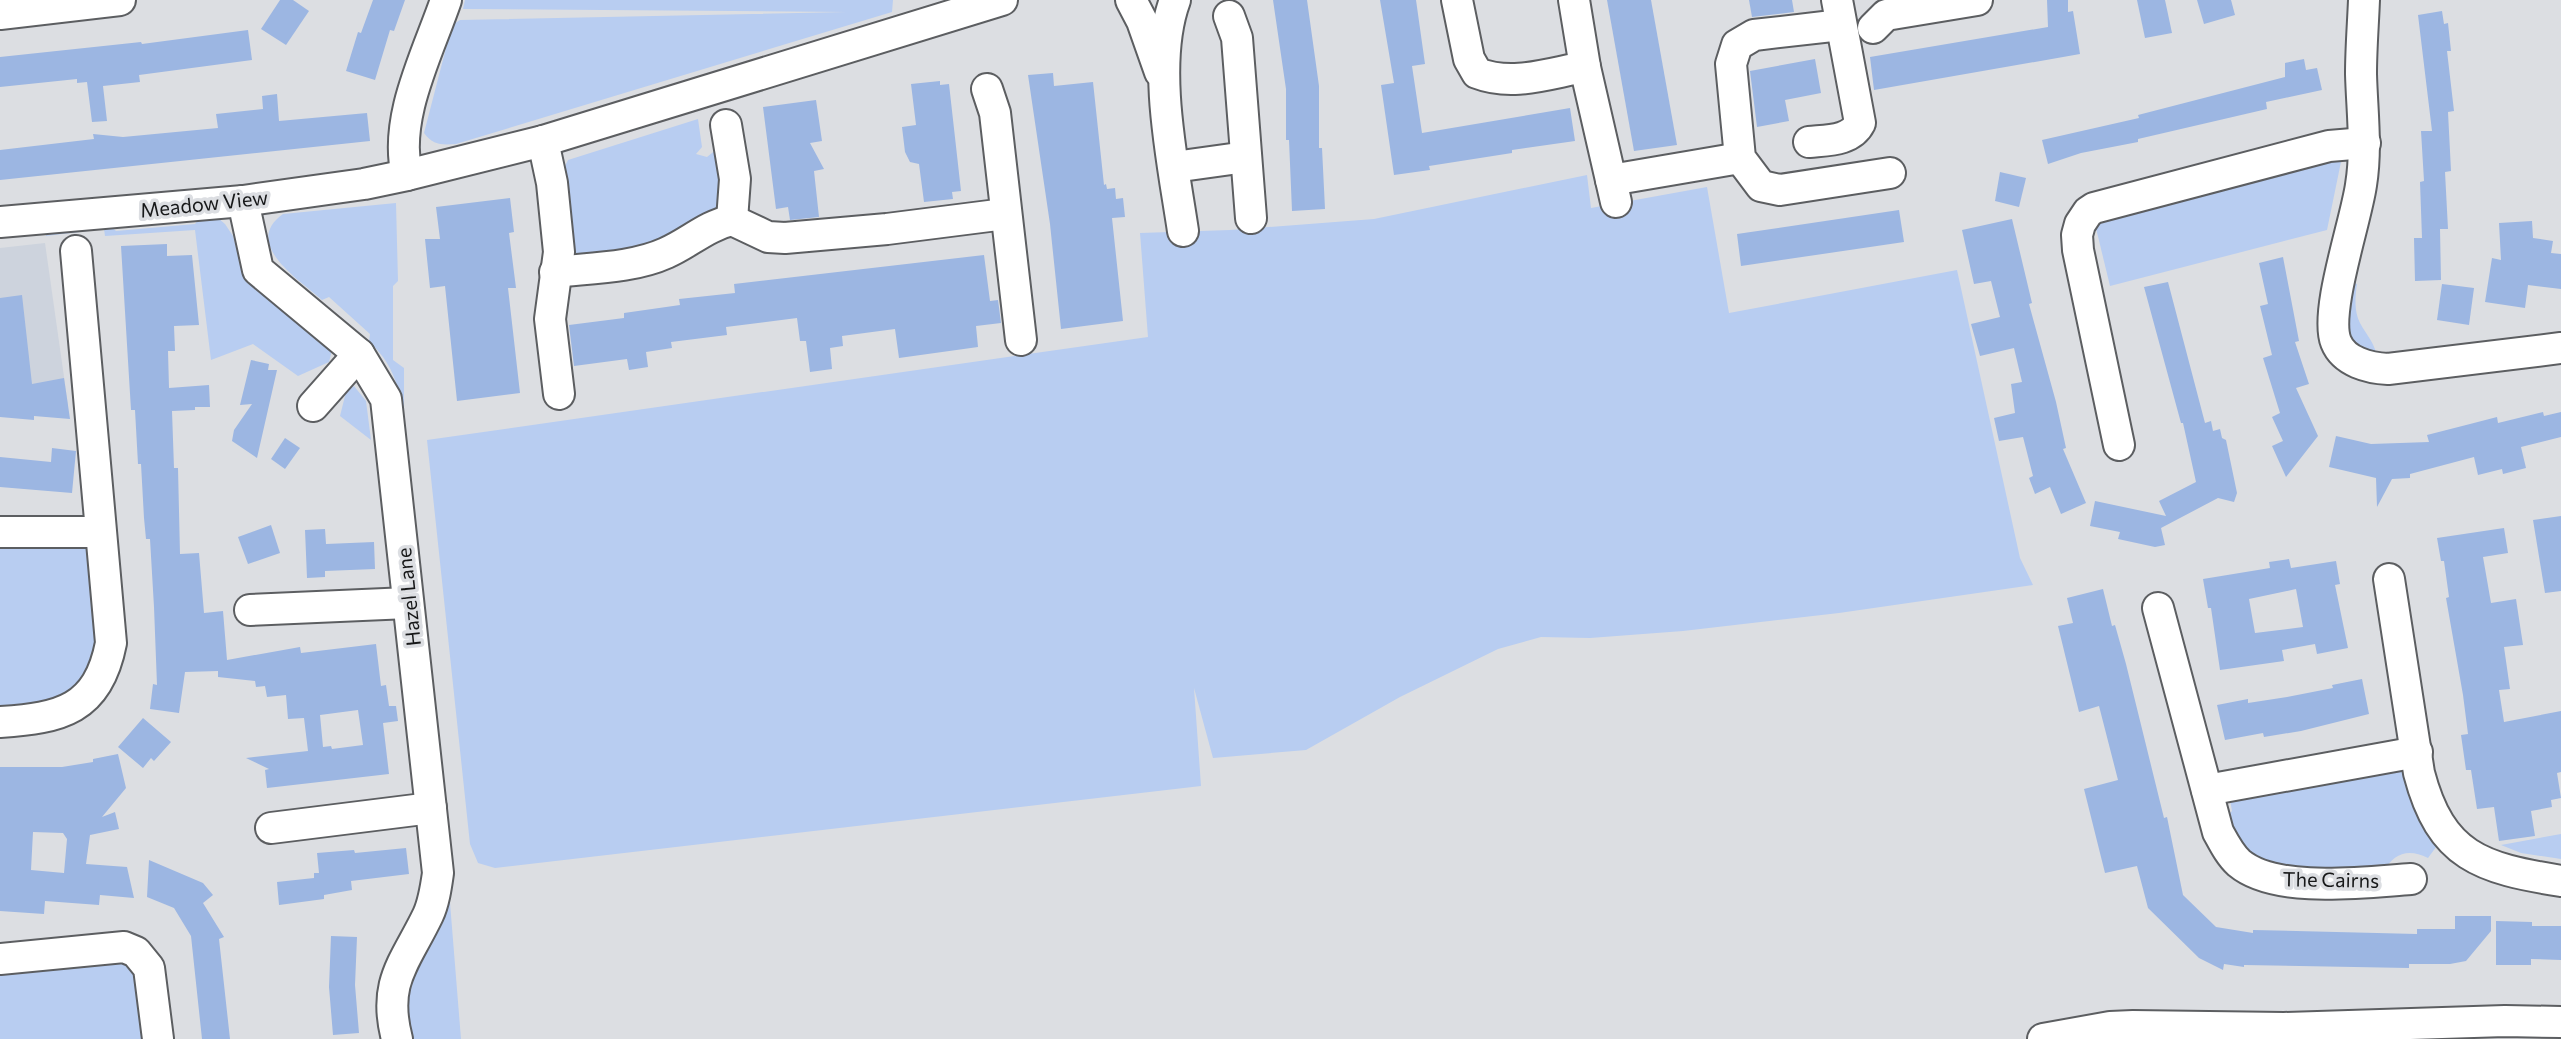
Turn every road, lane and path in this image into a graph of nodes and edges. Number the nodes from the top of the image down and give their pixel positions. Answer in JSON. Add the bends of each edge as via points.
{"nodes":[{"id":1,"x":120,"y":0,"type":"edge"},
{"id":2,"x":446,"y":0,"type":"edge"},
{"id":3,"x":1002,"y":0,"type":"edge"},
{"id":4,"x":1132,"y":0,"type":"edge"},
{"id":5,"x":1152,"y":0,"type":"edge"},
{"id":6,"x":1175,"y":0,"type":"edge"},
{"id":7,"x":1457,"y":0,"type":"edge"},
{"id":8,"x":1574,"y":0,"type":"edge"},
{"id":9,"x":1977,"y":0,"type":"edge"},
{"id":10,"x":2364,"y":0,"type":"edge"},
{"id":11,"x":1839,"y":12,"type":"edge"},
{"id":12,"x":0,"y":14,"type":"edge"},
{"id":13,"x":1229,"y":16,"type":"dead end"},
{"id":14,"x":1873,"y":28,"type":"dead end"},
{"id":15,"x":1585,"y":67,"type":"junction"},
{"id":16,"x":1164,"y":82,"type":"junction"},
{"id":17,"x":987,"y":89,"type":"dead end"},
{"id":18,"x":726,"y":125,"type":"dead end"},
{"id":19,"x":543,"y":141,"type":"junction"},
{"id":20,"x":1809,"y":142,"type":"dead end"},
{"id":21,"x":2365,"y":143,"type":"junction"},
{"id":22,"x":1246,"y":157,"type":"junction"},
{"id":23,"x":1740,"y":158,"type":"junction"},
{"id":24,"x":1174,"y":167,"type":"junction"},
{"id":25,"x":406,"y":168,"type":"junction"},
{"id":26,"x":1890,"y":173,"type":"dead end"},
{"id":27,"x":243,"y":201,"type":"junction"},
{"id":28,"x":1005,"y":214,"type":"junction"},
{"id":29,"x":1251,"y":218,"type":"dead end"},
{"id":30,"x":732,"y":220,"type":"junction"},
{"id":31,"x":0,"y":222,"type":"edge"},
{"id":32,"x":1183,"y":231,"type":"dead end"},
{"id":33,"x":76,"y":251,"type":"dead end"},
{"id":34,"x":555,"y":272,"type":"junction"},
{"id":35,"x":1021,"y":340,"type":"dead end"},
{"id":36,"x":2561,"y":348,"type":"edge"},
{"id":37,"x":359,"y":354,"type":"junction"},
{"id":38,"x":559,"y":394,"type":"dead end"},
{"id":39,"x":313,"y":406,"type":"dead end"},
{"id":40,"x":2119,"y":445,"type":"dead end"},
{"id":41,"x":0,"y":532,"type":"edge"},
{"id":42,"x":100,"y":532,"type":"junction"},
{"id":43,"x":2389,"y":579,"type":"dead end"},
{"id":44,"x":408,"y":603,"type":"junction"},
{"id":45,"x":2158,"y":608,"type":"dead end"},
{"id":46,"x":250,"y":610,"type":"dead end"},
{"id":47,"x":0,"y":722,"type":"edge"},
{"id":48,"x":2417,"y":752,"type":"junction"},
{"id":49,"x":2207,"y":790,"type":"junction"},
{"id":50,"x":431,"y":808,"type":"junction"},
{"id":51,"x":271,"y":828,"type":"dead end"},
{"id":52,"x":2411,"y":879,"type":"dead end"},
{"id":53,"x":2561,"y":881,"type":"edge"},
{"id":54,"x":0,"y":959,"type":"edge"},
{"id":55,"x":2561,"y":1022,"type":"edge"},
{"id":56,"x":158,"y":1039,"type":"edge"},
{"id":57,"x":397,"y":1039,"type":"edge"},
{"id":58,"x":2043,"y":1039,"type":"edge"}],
"edges":[{"from":1,"to":12,"type":"street"},
{"from":2,"to":25,"type":"street","via":[[406,115]]},
{"from":3,"to":19,"type":"street","name":"Meadow View"},
{"from":4,"to":5,"type":"street"},
{"from":4,"to":16,"type":"street"},
{"from":6,"to":16,"type":"street"},
{"from":7,"to":15,"type":"street","via":[[1469,59],[1477,73],[1510,81]]},
{"from":8,"to":15,"type":"street"},
{"from":9,"to":14,"type":"street","via":[[1886,15]]},
{"from":10,"to":21,"type":"street"},
{"from":11,"to":20,"type":"street","via":[[1860,123],[1856,132],[1842,138]]},
{"from":11,"to":23,"type":"street","via":[[1754,35],[1737,45],[1731,64]]},
{"from":13,"to":22,"type":"street","via":[[1237,38]]},
{"from":15,"to":23,"type":"street","via":[[1613,191]]},
{"from":16,"to":24,"type":"street"},
{"from":17,"to":28,"type":"street","via":[[995,113]]},
{"from":18,"to":30,"type":"street","via":[[735,179]]},
{"from":19,"to":25,"type":"street","name":"Meadow View"},
{"from":19,"to":34,"type":"street","via":[[559,252]]},
{"from":21,"to":36,"type":"street","via":[[2333,317],[2337,346],[2344,355],[2388,369]]},
{"from":21,"to":40,"type":"street","via":[[2329,146],[2154,190],[2094,208],[2082,219],[2078,250]]},
{"from":22,"to":24,"type":"street"},
{"from":22,"to":29,"type":"street"},
{"from":23,"to":26,"type":"street","via":[[1761,186],[1780,190]]},
{"from":24,"to":32,"type":"street"},
{"from":25,"to":27,"type":"street","name":"Meadow View","via":[[364,184]]},
{"from":27,"to":31,"type":"street","name":"Meadow View"},
{"from":27,"to":37,"type":"street","name":"Hazel Lane","via":[[258,270]]},
{"from":28,"to":30,"type":"street","via":[[785,238],[768,237]]},
{"from":28,"to":35,"type":"street"},
{"from":30,"to":34,"type":"street","via":[[703,230],[664,254]]},
{"from":33,"to":42,"type":"street"},
{"from":34,"to":38,"type":"street","via":[[550,319]]},
{"from":37,"to":39,"type":"street"},
{"from":37,"to":44,"type":"street","name":"Hazel Lane","via":[[386,399]]},
{"from":41,"to":42,"type":"street"},
{"from":42,"to":47,"type":"street","via":[[111,643],[100,679],[77,706]]},
{"from":43,"to":48,"type":"street"},
{"from":44,"to":46,"type":"street"},
{"from":44,"to":50,"type":"street","name":"Hazel Lane"},
{"from":45,"to":49,"type":"street","name":"The Cairns"},
{"from":48,"to":49,"type":"street"},
{"from":48,"to":53,"type":"street","via":[[2424,794],[2453,843],[2492,866]]},
{"from":49,"to":52,"type":"street","name":"The Cairns","via":[[2218,832],[2238,863],[2252,872],[2300,882]]},
{"from":50,"to":51,"type":"street"},
{"from":50,"to":57,"type":"street","name":"Hazel Lane","via":[[438,873],[435,895],[395,978]]},
{"from":54,"to":56,"type":"street","via":[[124,947],[136,952],[149,968]]},
{"from":55,"to":58,"type":"street","via":[[2133,1026]]}]}
